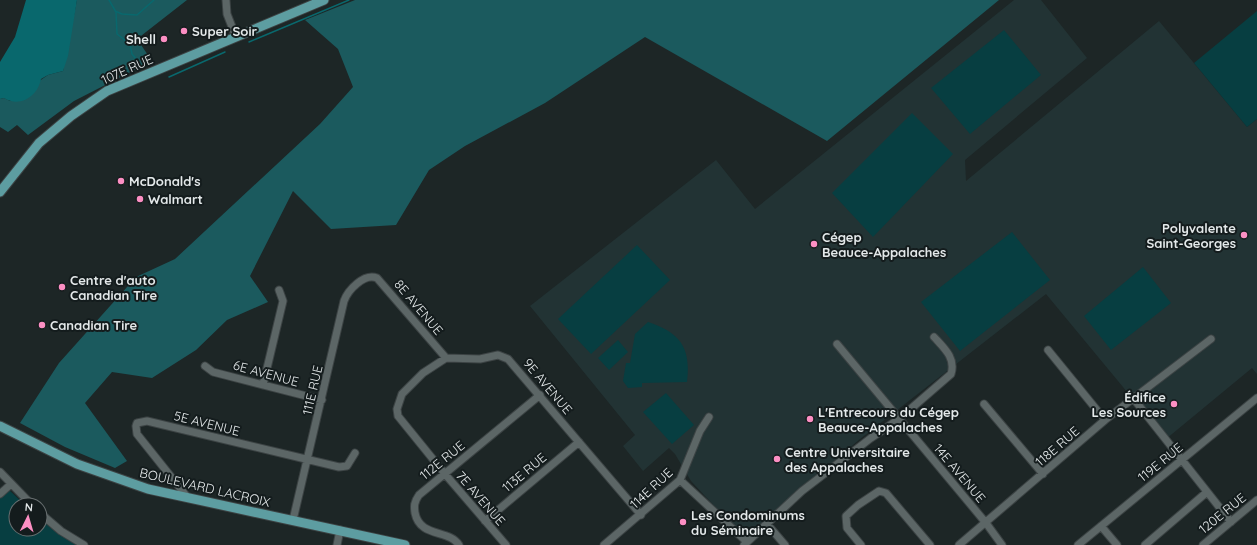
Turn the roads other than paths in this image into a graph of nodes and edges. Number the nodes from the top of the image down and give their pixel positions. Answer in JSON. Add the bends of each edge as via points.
{"nodes":[{"id":1,"x":226,"y":0,"type":"edge"},
{"id":2,"x":324,"y":0,"type":"edge"},
{"id":3,"x":236,"y":36,"type":"junction"},
{"id":4,"x":0,"y":192,"type":"edge"},
{"id":5,"x":371,"y":276,"type":"joint"},
{"id":6,"x":279,"y":290,"type":"dead end"},
{"id":7,"x":934,"y":337,"type":"dead end"},
{"id":8,"x":1211,"y":339,"type":"dead end"},
{"id":9,"x":837,"y":344,"type":"dead end"},
{"id":10,"x":1048,"y":350,"type":"dead end"},
{"id":11,"x":446,"y":358,"type":"junction"},
{"id":12,"x":205,"y":366,"type":"dead end"},
{"id":13,"x":263,"y":385,"type":"junction"},
{"id":14,"x":540,"y":395,"type":"junction"},
{"id":15,"x":1133,"y":398,"type":"junction"},
{"id":16,"x":1257,"y":398,"type":"edge"},
{"id":17,"x":322,"y":400,"type":"junction"},
{"id":18,"x":984,"y":404,"type":"dead end"},
{"id":19,"x":709,"y":417,"type":"dead end"},
{"id":20,"x":899,"y":420,"type":"junction"},
{"id":21,"x":1105,"y":420,"type":"junction"},
{"id":22,"x":2,"y":426,"type":"edge"},
{"id":23,"x":579,"y":442,"type":"junction"},
{"id":24,"x":355,"y":453,"type":"dead end"},
{"id":25,"x":1182,"y":459,"type":"junction"},
{"id":26,"x":308,"y":460,"type":"junction"},
{"id":27,"x":0,"y":472,"type":"edge"},
{"id":28,"x":445,"y":474,"type":"junction"},
{"id":29,"x":1043,"y":474,"type":"junction"},
{"id":30,"x":680,"y":480,"type":"junction"},
{"id":31,"x":11,"y":484,"type":"junction"},
{"id":32,"x":1207,"y":492,"type":"junction"},
{"id":33,"x":0,"y":494,"type":"edge"},
{"id":34,"x":24,"y":497,"type":"edge"},
{"id":35,"x":188,"y":498,"type":"junction"},
{"id":36,"x":1257,"y":500,"type":"edge"},
{"id":37,"x":641,"y":515,"type":"junction"},
{"id":38,"x":48,"y":520,"type":"edge"},
{"id":39,"x":293,"y":520,"type":"junction"},
{"id":40,"x":484,"y":521,"type":"junction"},
{"id":41,"x":1231,"y":522,"type":"junction"},
{"id":42,"x":986,"y":523,"type":"junction"},
{"id":43,"x":767,"y":524,"type":"junction"},
{"id":44,"x":1101,"y":526,"type":"junction"},
{"id":45,"x":340,"y":530,"type":"junction"},
{"id":46,"x":745,"y":543,"type":"edge"},
{"id":47,"x":84,"y":545,"type":"edge"},
{"id":48,"x":337,"y":545,"type":"edge"},
{"id":49,"x":405,"y":545,"type":"edge"},
{"id":50,"x":459,"y":545,"type":"edge"},
{"id":51,"x":506,"y":545,"type":"edge"},
{"id":52,"x":604,"y":545,"type":"edge"},
{"id":53,"x":785,"y":545,"type":"edge"},
{"id":54,"x":861,"y":545,"type":"edge"},
{"id":55,"x":930,"y":545,"type":"edge"},
{"id":56,"x":959,"y":545,"type":"edge"},
{"id":57,"x":1002,"y":545,"type":"edge"},
{"id":58,"x":1078,"y":545,"type":"edge"},
{"id":59,"x":1117,"y":545,"type":"edge"},
{"id":60,"x":1145,"y":545,"type":"edge"},
{"id":61,"x":1202,"y":545,"type":"edge"}],
"edges":[{"from":1,"to":3,"type":"street","via":[[227,14]]},
{"from":2,"to":3,"type":"main road","name":"107E RUE"},
{"from":3,"to":4,"type":"main road","name":"107E RUE","via":[[107,91],[71,116],[39,143]]},
{"from":5,"to":11,"type":"street","name":"8E AVENUE","via":[[382,282]]},
{"from":5,"to":17,"type":"street","name":"111E RUE","via":[[357,284],[346,296]]},
{"from":6,"to":13,"type":"street","via":[[283,301]]},
{"from":7,"to":20,"type":"street","via":[[952,359],[951,374]]},
{"from":8,"to":15,"type":"street","name":"118E RUE"},
{"from":9,"to":20,"type":"street","name":"14E AVENUE"},
{"from":10,"to":21,"type":"street"},
{"from":11,"to":14,"type":"street","name":"9E AVENUE","via":[[502,356],[514,364]]},
{"from":11,"to":28,"type":"street","name":"7E AVENUE","via":[[434,365],[406,390],[398,401],[397,409],[398,416]]},
{"from":12,"to":13,"type":"street","name":"6E AVENUE","via":[[213,372]]},
{"from":13,"to":17,"type":"street","name":"6E AVENUE"},
{"from":14,"to":23,"type":"street","name":"9E AVENUE"},
{"from":14,"to":28,"type":"street","name":"112E RUE"},
{"from":15,"to":21,"type":"street","name":"118E RUE"},
{"from":15,"to":25,"type":"street"},
{"from":16,"to":25,"type":"street","name":"119E RUE"},
{"from":17,"to":26,"type":"street","name":"111E RUE"},
{"from":18,"to":29,"type":"street"},
{"from":19,"to":30,"type":"street","name":"114E RUE","via":[[700,431]]},
{"from":20,"to":42,"type":"street","name":"14E AVENUE"},
{"from":20,"to":43,"type":"street","via":[[871,438],[802,491]]},
{"from":21,"to":29,"type":"street","name":"118E RUE"},
{"from":22,"to":35,"type":"main road","name":"BOULEVARD LACROIX","via":[[77,464],[165,494]]},
{"from":23,"to":37,"type":"street","name":"9E AVENUE"},
{"from":23,"to":40,"type":"street","name":"113E RUE"},
{"from":24,"to":26,"type":"street","name":"5E AVENUE","via":[[347,466],[343,467]]},
{"from":25,"to":32,"type":"street"},
{"from":25,"to":44,"type":"street","name":"119E RUE"},
{"from":26,"to":35,"type":"street","name":"5E AVENUE","via":[[147,421],[137,423],[137,434]]},
{"from":26,"to":39,"type":"street","name":"111E RUE"},
{"from":27,"to":31,"type":"street"},
{"from":28,"to":40,"type":"street","name":"7E AVENUE"},
{"from":28,"to":50,"type":"street","name":"112E RUE","via":[[419,495],[414,508],[416,518],[425,528]]},
{"from":29,"to":42,"type":"street","name":"118E RUE"},
{"from":30,"to":37,"type":"street","name":"114E RUE"},
{"from":30,"to":46,"type":"street"},
{"from":31,"to":33,"type":"street"},
{"from":31,"to":34,"type":"street"},
{"from":32,"to":41,"type":"street"},
{"from":32,"to":60,"type":"street"},
{"from":35,"to":39,"type":"main road","name":"BOULEVARD LACROIX"},
{"from":36,"to":41,"type":"street","name":"120E RUE"},
{"from":37,"to":52,"type":"street","name":"114E RUE"},
{"from":38,"to":47,"type":"street"},
{"from":39,"to":45,"type":"main road","name":"BOULEVARD LACROIX"},
{"from":40,"to":51,"type":"street","name":"7E AVENUE"},
{"from":41,"to":61,"type":"street","name":"120E RUE"},
{"from":42,"to":56,"type":"street","name":"118E RUE"},
{"from":42,"to":57,"type":"street","name":"14E AVENUE"},
{"from":43,"to":46,"type":"street"},
{"from":43,"to":53,"type":"street"},
{"from":44,"to":58,"type":"street","name":"119E RUE"},
{"from":44,"to":59,"type":"street"},
{"from":45,"to":48,"type":"street"},
{"from":45,"to":49,"type":"main road","name":"BOULEVARD LACROIX"},
{"from":54,"to":55,"type":"street","via":[[845,525],[846,516],[877,491],[886,493]]}]}
